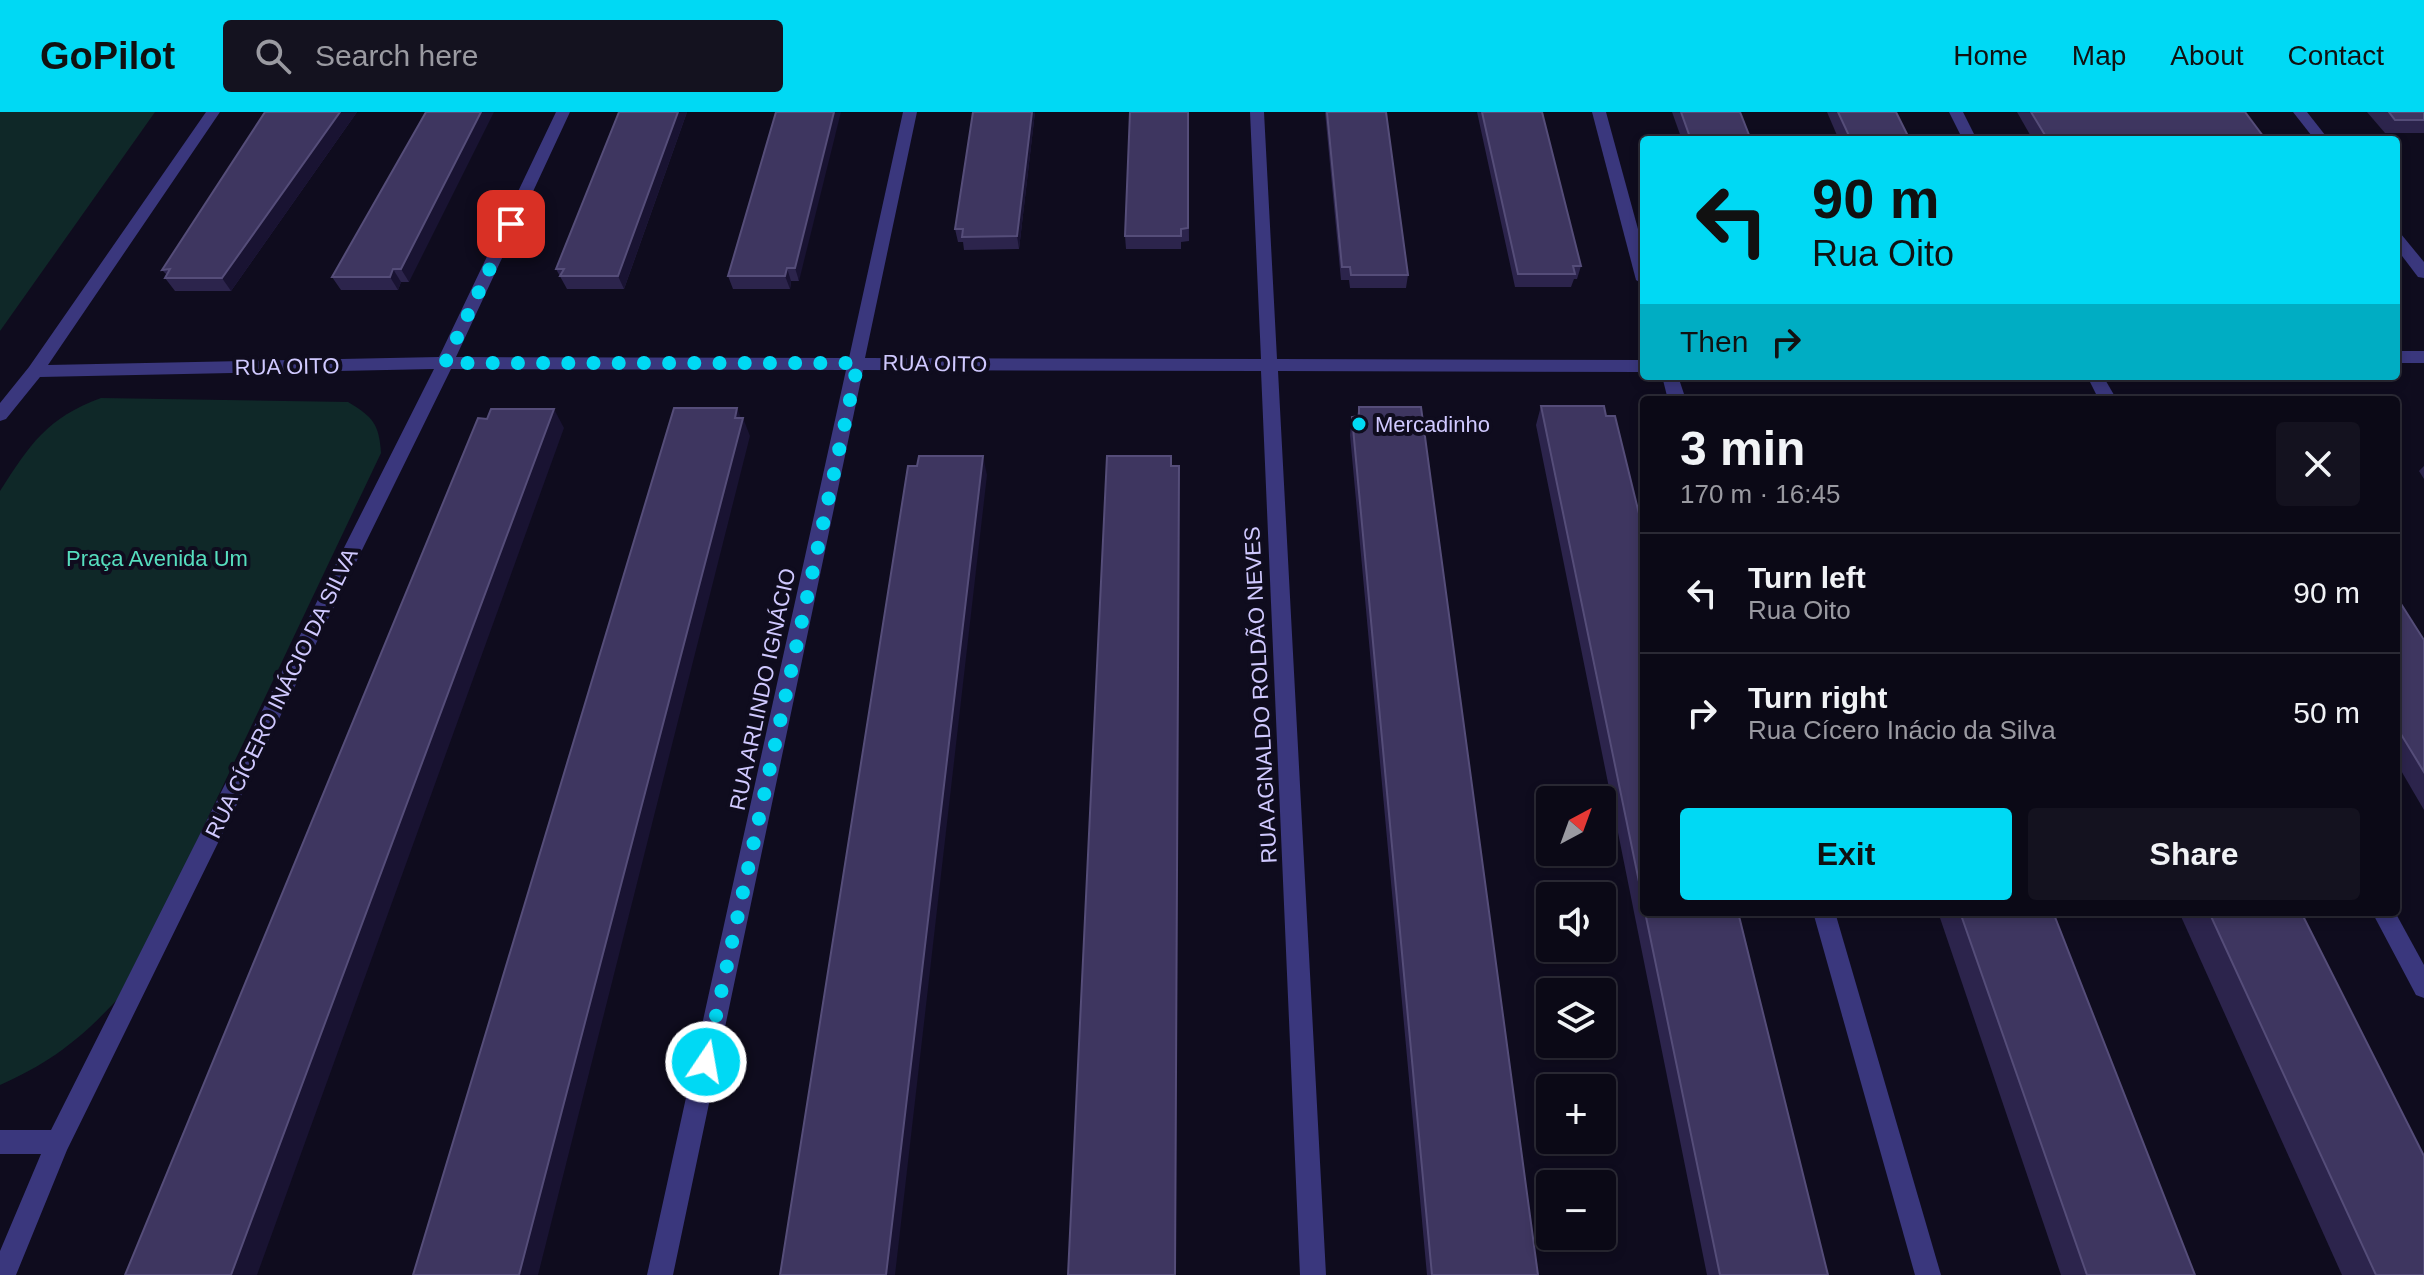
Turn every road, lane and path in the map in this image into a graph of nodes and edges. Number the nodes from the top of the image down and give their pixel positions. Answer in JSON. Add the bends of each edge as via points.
{"nodes":[{"id":1,"x":213,"y":112,"type":"edge"},
{"id":2,"x":563,"y":112,"type":"edge"},
{"id":3,"x":910,"y":112,"type":"edge"},
{"id":4,"x":1257,"y":112,"type":"edge"},
{"id":5,"x":1599,"y":112,"type":"edge"},
{"id":6,"x":1956,"y":112,"type":"edge"},
{"id":7,"x":2300,"y":112,"type":"edge"},
{"id":8,"x":1968,"y":136,"type":"edge"},
{"id":9,"x":2319,"y":136,"type":"edge"},
{"id":10,"x":2400,"y":242,"type":"edge"},
{"id":11,"x":1640,"y":265,"type":"edge"},
{"id":12,"x":2424,"y":273,"type":"edge"},
{"id":13,"x":2400,"y":357,"type":"edge"},
{"id":14,"x":2424,"y":357,"type":"edge"},
{"id":15,"x":445,"y":363,"type":"junction"},
{"id":16,"x":858,"y":363,"type":"junction"},
{"id":17,"x":1640,"y":366,"type":"edge"},
{"id":18,"x":1268,"y":367,"type":"junction"},
{"id":19,"x":35,"y":371,"type":"junction"},
{"id":20,"x":0,"y":415,"type":"edge"},
{"id":21,"x":1825,"y":916,"type":"edge"},
{"id":22,"x":2385,"y":916,"type":"edge"},
{"id":23,"x":2424,"y":987,"type":"edge"},
{"id":24,"x":0,"y":1142,"type":"edge"},
{"id":25,"x":58,"y":1142,"type":"junction"},
{"id":26,"x":3,"y":1275,"type":"edge"},
{"id":27,"x":660,"y":1275,"type":"edge"},
{"id":28,"x":1313,"y":1275,"type":"edge"},
{"id":29,"x":1928,"y":1275,"type":"edge"}],
"edges":[{"from":1,"to":19,"type":"street"},
{"from":2,"to":15,"type":"street","name":"RUA CÍCERO INÁCIO DA SILVA"},
{"from":3,"to":16,"type":"street","name":"RUA ARLINDO IGNÁCIO"},
{"from":4,"to":18,"type":"street","name":"RUA AGNALDO ROLDÃO NEVES"},
{"from":5,"to":11,"type":"street"},
{"from":6,"to":8,"type":"street"},
{"from":7,"to":9,"type":"street"},
{"from":10,"to":12,"type":"street"},
{"from":13,"to":14,"type":"street"},
{"from":15,"to":16,"type":"street","name":"RUA OITO"},
{"from":15,"to":19,"type":"street","name":"RUA OITO"},
{"from":15,"to":25,"type":"street","name":"RUA CÍCERO INÁCIO DA SILVA"},
{"from":16,"to":18,"type":"street","name":"RUA OITO"},
{"from":16,"to":27,"type":"street","name":"RUA ARLINDO IGNÁCIO"},
{"from":17,"to":18,"type":"street","name":"RUA OITO"},
{"from":18,"to":28,"type":"street","name":"RUA AGNALDO ROLDÃO NEVES"},
{"from":19,"to":20,"type":"street"},
{"from":21,"to":29,"type":"street"},
{"from":22,"to":23,"type":"street"},
{"from":24,"to":25,"type":"street"},
{"from":25,"to":26,"type":"street","name":"RUA CÍCERO INÁCIO DA SILVA"}]}
